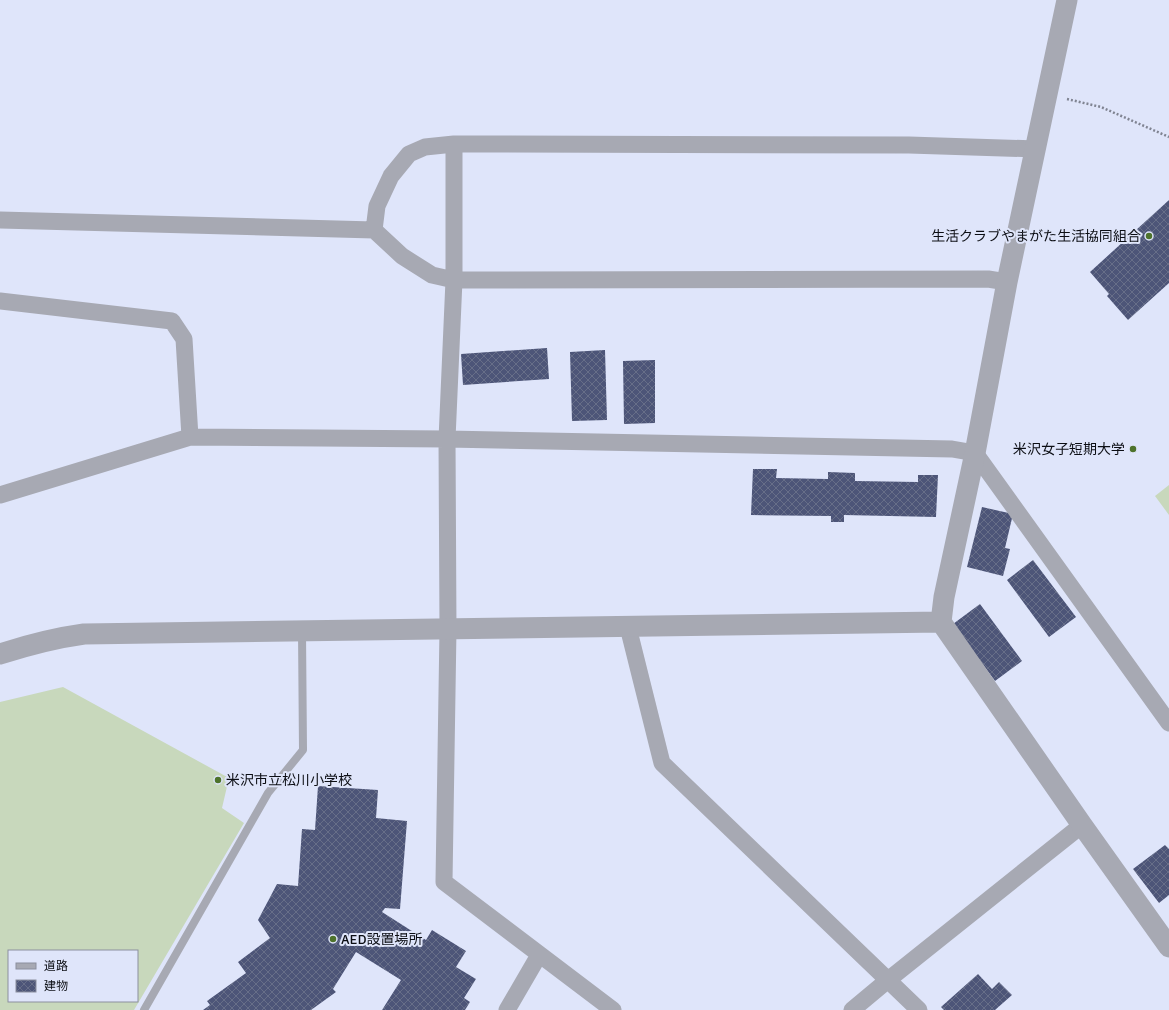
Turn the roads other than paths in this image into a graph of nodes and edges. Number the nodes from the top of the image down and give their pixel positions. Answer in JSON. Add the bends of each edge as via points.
{"nodes":[{"id":1,"x":1067,"y":0,"type":"edge"},
{"id":2,"x":454,"y":144,"type":"junction"},
{"id":3,"x":1036,"y":150,"type":"junction"},
{"id":4,"x":0,"y":220,"type":"edge"},
{"id":5,"x":374,"y":230,"type":"junction"},
{"id":6,"x":454,"y":280,"type":"junction"},
{"id":7,"x":1007,"y":282,"type":"junction"},
{"id":8,"x":0,"y":300,"type":"edge"},
{"id":9,"x":190,"y":437,"type":"junction"},
{"id":10,"x":446,"y":439,"type":"junction"},
{"id":11,"x":975,"y":453,"type":"junction"},
{"id":12,"x":0,"y":495,"type":"edge"},
{"id":13,"x":941,"y":622,"type":"junction"},
{"id":14,"x":628,"y":626,"type":"junction"},
{"id":15,"x":448,"y":629,"type":"junction"},
{"id":16,"x":302,"y":631,"type":"junction"},
{"id":17,"x":0,"y":654,"type":"edge"},
{"id":18,"x":1169,"y":723,"type":"edge"},
{"id":19,"x":1082,"y":825,"type":"junction"},
{"id":20,"x":1169,"y":947,"type":"edge"},
{"id":21,"x":539,"y":955,"type":"junction"},
{"id":22,"x":888,"y":980,"type":"junction"},
{"id":23,"x":144,"y":1010,"type":"edge"},
{"id":24,"x":507,"y":1010,"type":"edge"},
{"id":25,"x":613,"y":1010,"type":"edge"},
{"id":26,"x":852,"y":1010,"type":"edge"},
{"id":27,"x":919,"y":1010,"type":"edge"}],
"edges":[{"from":1,"to":3,"type":"street"},
{"from":2,"to":3,"type":"street","via":[[909,145]]},
{"from":2,"to":5,"type":"street","via":[[425,147],[409,154],[390,176],[377,206]]},
{"from":2,"to":6,"type":"street"},
{"from":3,"to":7,"type":"street"},
{"from":4,"to":5,"type":"street"},
{"from":5,"to":6,"type":"street","via":[[402,256],[432,275]]},
{"from":6,"to":7,"type":"street","via":[[988,279]]},
{"from":6,"to":10,"type":"street"},
{"from":7,"to":11,"type":"street"},
{"from":8,"to":9,"type":"street","via":[[172,321],[184,339]]},
{"from":9,"to":10,"type":"street"},
{"from":9,"to":12,"type":"street"},
{"from":10,"to":11,"type":"street","via":[[952,449]]},
{"from":10,"to":15,"type":"street"},
{"from":11,"to":13,"type":"street"},
{"from":11,"to":18,"type":"street"},
{"from":13,"to":14,"type":"street"},
{"from":13,"to":19,"type":"street"},
{"from":14,"to":15,"type":"street"},
{"from":14,"to":22,"type":"street","via":[[662,763]]},
{"from":15,"to":16,"type":"street"},
{"from":15,"to":21,"type":"street","via":[[444,882]]},
{"from":16,"to":17,"type":"street","via":[[84,634],[58,637]]},
{"from":16,"to":23,"type":"lane","via":[[303,750],[268,793]]},
{"from":19,"to":20,"type":"street"},
{"from":19,"to":22,"type":"street"},
{"from":21,"to":24,"type":"street"},
{"from":21,"to":25,"type":"street"},
{"from":22,"to":26,"type":"street"},
{"from":22,"to":27,"type":"street"}]}
